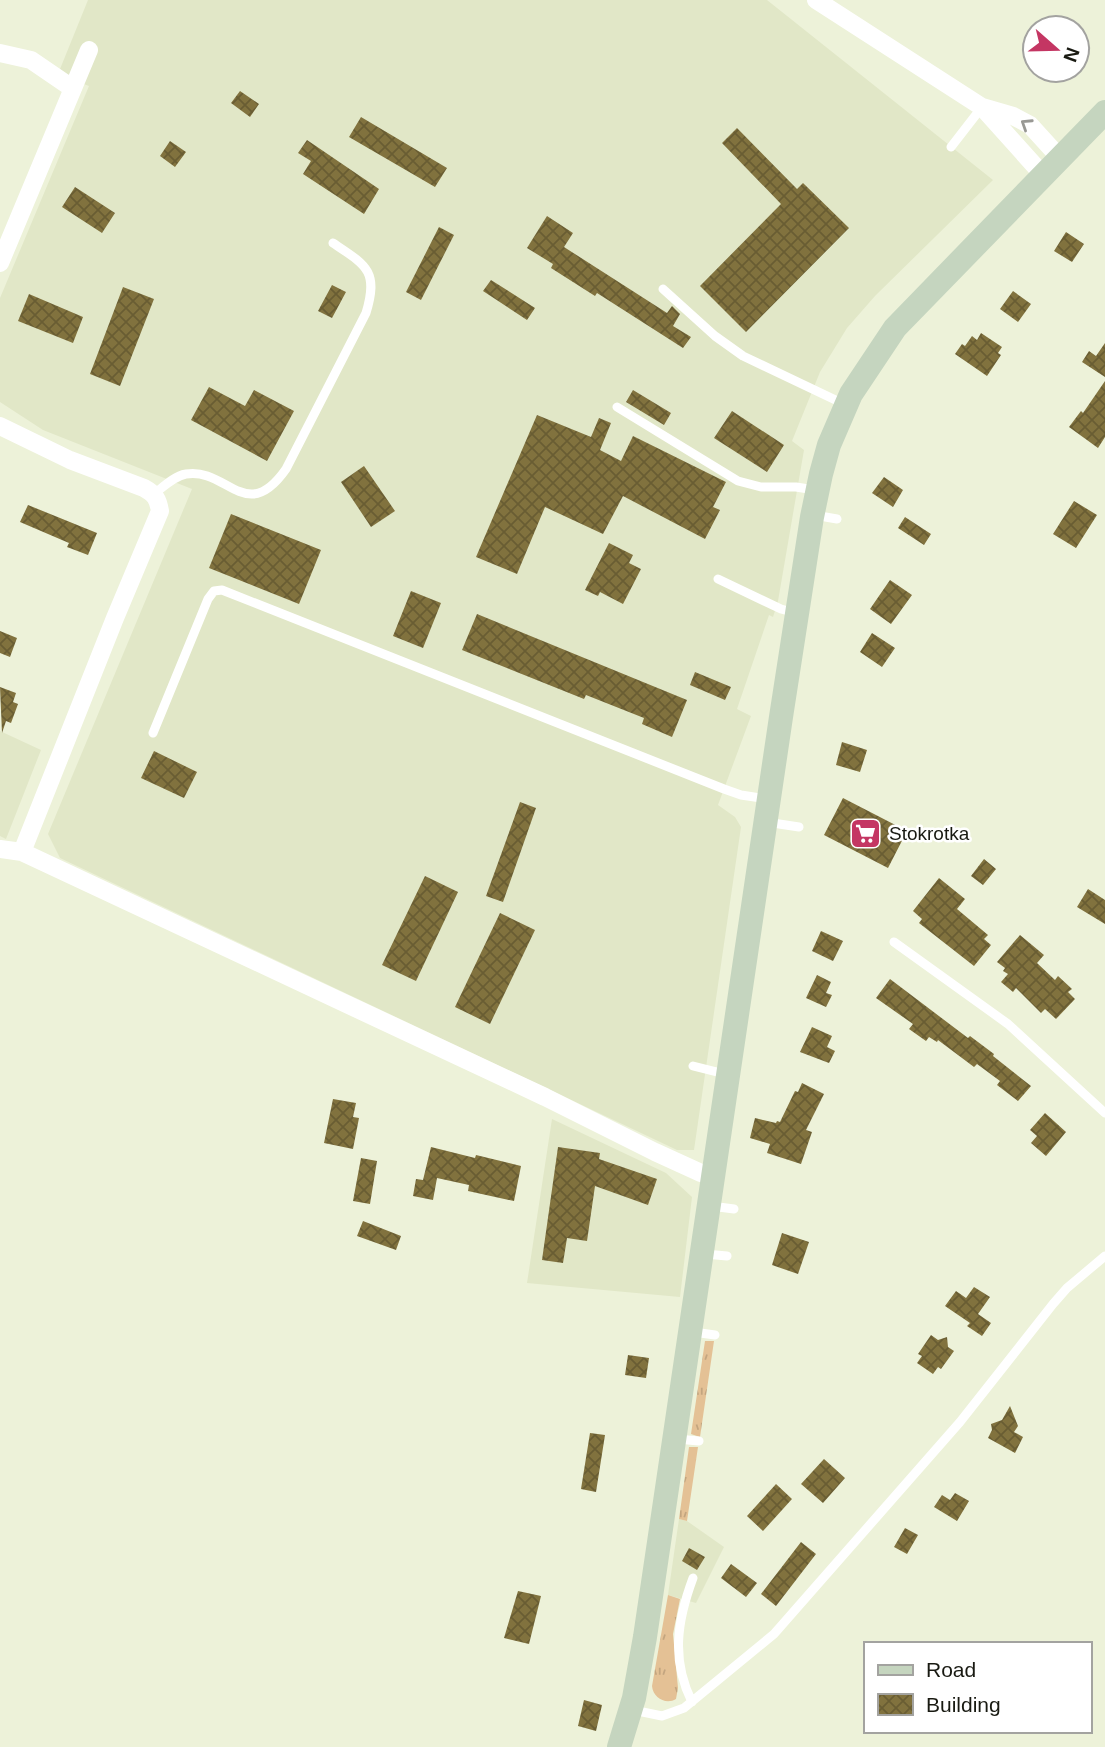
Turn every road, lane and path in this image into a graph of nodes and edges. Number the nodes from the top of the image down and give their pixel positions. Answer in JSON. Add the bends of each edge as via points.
{"nodes":[{"id":1,"x":816,"y":0,"type":"edge"},
{"id":2,"x":89,"y":50,"type":"dead end"},
{"id":3,"x":0,"y":53,"type":"edge"},
{"id":4,"x":72,"y":88,"type":"junction"},
{"id":5,"x":982,"y":107,"type":"junction"},
{"id":6,"x":1105,"y":112,"type":"edge"},
{"id":7,"x":951,"y":147,"type":"dead end"},
{"id":8,"x":1051,"y":166,"type":"junction"},
{"id":9,"x":333,"y":243,"type":"dead end"},
{"id":10,"x":0,"y":262,"type":"edge"},
{"id":11,"x":663,"y":289,"type":"dead end"},
{"id":12,"x":846,"y":405,"type":"junction"},
{"id":13,"x":617,"y":407,"type":"dead end"},
{"id":14,"x":0,"y":426,"type":"edge"},
{"id":15,"x":154,"y":494,"type":"junction"},
{"id":16,"x":814,"y":503,"type":"junction"},
{"id":17,"x":837,"y":519,"type":"dead end"},
{"id":18,"x":718,"y":579,"type":"dead end"},
{"id":19,"x":797,"y":613,"type":"junction"},
{"id":20,"x":153,"y":733,"type":"dead end"},
{"id":21,"x":767,"y":811,"type":"junction"},
{"id":22,"x":799,"y":827,"type":"dead end"},
{"id":23,"x":0,"y":849,"type":"edge"},
{"id":24,"x":22,"y":852,"type":"junction"},
{"id":25,"x":894,"y":942,"type":"dead end"},
{"id":26,"x":693,"y":1066,"type":"dead end"},
{"id":27,"x":728,"y":1075,"type":"junction"},
{"id":28,"x":1105,"y":1113,"type":"edge"},
{"id":29,"x":713,"y":1176,"type":"junction"},
{"id":30,"x":709,"y":1206,"type":"junction"},
{"id":31,"x":734,"y":1209,"type":"dead end"},
{"id":32,"x":702,"y":1253,"type":"junction"},
{"id":33,"x":727,"y":1256,"type":"dead end"},
{"id":34,"x":1105,"y":1256,"type":"edge"},
{"id":35,"x":690,"y":1332,"type":"junction"},
{"id":36,"x":715,"y":1335,"type":"dead end"},
{"id":37,"x":674,"y":1439,"type":"junction"},
{"id":38,"x":699,"y":1441,"type":"dead end"},
{"id":39,"x":693,"y":1578,"type":"dead end"},
{"id":40,"x":692,"y":1702,"type":"junction"},
{"id":41,"x":631,"y":1710,"type":"junction"},
{"id":42,"x":619,"y":1747,"type":"edge"}],
"edges":[{"from":1,"to":5,"type":"street"},
{"from":2,"to":4,"type":"street"},
{"from":3,"to":4,"type":"street","via":[[31,60]]},
{"from":4,"to":10,"type":"street"},
{"from":5,"to":7,"type":"lane"},
{"from":5,"to":8,"type":"street"},
{"from":8,"to":5,"type":"street","one_way":true,"via":[[1030,125]]},
{"from":6,"to":8,"type":"main road"},
{"from":8,"to":12,"type":"main road","via":[[895,328],[864,370]]},
{"from":9,"to":15,"type":"lane","via":[[364,264],[371,296],[286,470],[266,492],[254,495],[193,474],[174,479]]},
{"from":11,"to":12,"type":"lane","via":[[743,356]]},
{"from":12,"to":16,"type":"main road"},
{"from":13,"to":16,"type":"lane","via":[[738,481],[761,487],[803,488]]},
{"from":14,"to":15,"type":"street"},
{"from":15,"to":24,"type":"street","via":[[160,511],[155,525]]},
{"from":16,"to":17,"type":"lane"},
{"from":16,"to":19,"type":"main road"},
{"from":18,"to":19,"type":"lane"},
{"from":19,"to":21,"type":"main road"},
{"from":20,"to":21,"type":"lane","via":[[208,599],[222,590],[741,795]]},
{"from":21,"to":22,"type":"lane"},
{"from":21,"to":27,"type":"main road"},
{"from":23,"to":24,"type":"street"},
{"from":24,"to":29,"type":"street"},
{"from":25,"to":28,"type":"lane","via":[[1008,1024]]},
{"from":26,"to":27,"type":"lane"},
{"from":27,"to":29,"type":"main road"},
{"from":29,"to":30,"type":"main road"},
{"from":30,"to":31,"type":"lane"},
{"from":30,"to":32,"type":"main road"},
{"from":32,"to":33,"type":"lane"},
{"from":32,"to":35,"type":"main road"},
{"from":34,"to":40,"type":"lane","via":[[1053,1304],[960,1422],[790,1619]]},
{"from":35,"to":36,"type":"lane"},
{"from":35,"to":37,"type":"main road"},
{"from":37,"to":38,"type":"lane"},
{"from":37,"to":41,"type":"main road"},
{"from":39,"to":40,"type":"lane","via":[[682,1607],[678,1637],[682,1675]]},
{"from":40,"to":41,"type":"lane","via":[[662,1716]]},
{"from":41,"to":42,"type":"main road"}]}
